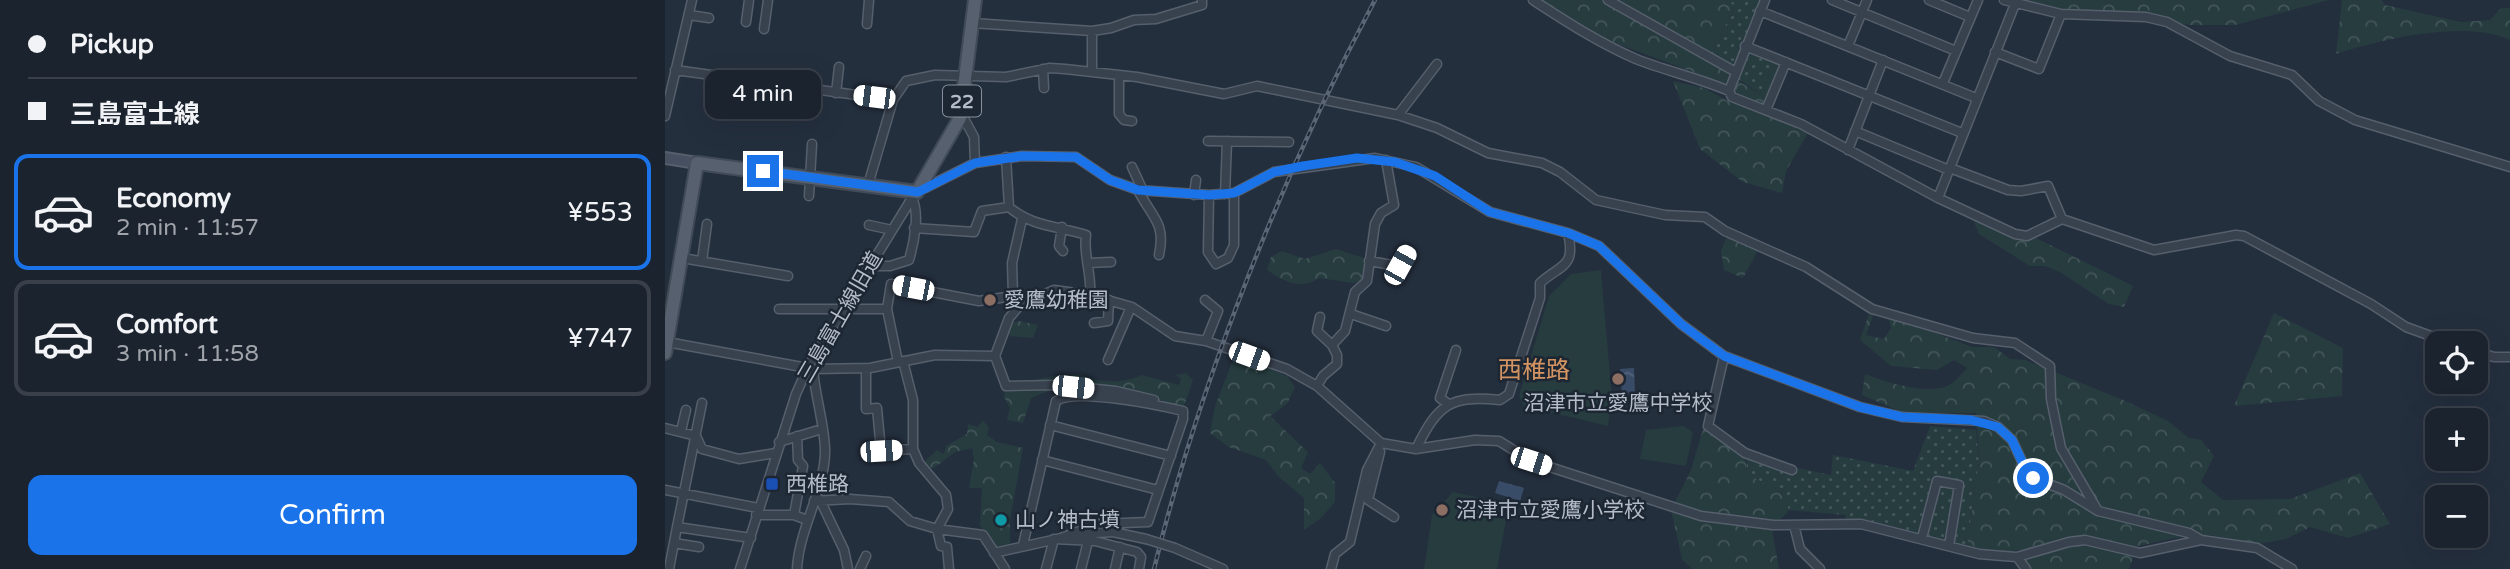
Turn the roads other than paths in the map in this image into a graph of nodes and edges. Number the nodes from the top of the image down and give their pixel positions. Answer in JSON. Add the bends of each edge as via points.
{"nodes":[{"id":1,"x":692,"y":0,"type":"edge"},
{"id":2,"x":749,"y":0,"type":"edge"},
{"id":3,"x":768,"y":0,"type":"edge"},
{"id":4,"x":869,"y":0,"type":"edge"},
{"id":5,"x":975,"y":0,"type":"edge"},
{"id":6,"x":1202,"y":0,"type":"edge"},
{"id":7,"x":1533,"y":0,"type":"edge"},
{"id":8,"x":1608,"y":0,"type":"edge"},
{"id":9,"x":1765,"y":0,"type":"edge"},
{"id":10,"x":1832,"y":0,"type":"edge"},
{"id":11,"x":1867,"y":0,"type":"edge"},
{"id":12,"x":1929,"y":0,"type":"edge"},
{"id":13,"x":1978,"y":0,"type":"edge"},
{"id":14,"x":2004,"y":0,"type":"edge"},
{"id":15,"x":2015,"y":4,"type":"junction"},
{"id":16,"x":1760,"y":11,"type":"junction"},
{"id":17,"x":1862,"y":12,"type":"junction"},
{"id":18,"x":2061,"y":14,"type":"junction"},
{"id":19,"x":689,"y":15,"type":"junction"},
{"id":20,"x":1970,"y":17,"type":"junction"},
{"id":21,"x":709,"y":19,"type":"dead end"},
{"id":22,"x":746,"y":22,"type":"dead end"},
{"id":23,"x":972,"y":23,"type":"junction"},
{"id":24,"x":867,"y":24,"type":"dead end"},
{"id":25,"x":764,"y":29,"type":"dead end"},
{"id":26,"x":1092,"y":30,"type":"junction"},
{"id":27,"x":1745,"y":46,"type":"junction"},
{"id":28,"x":1848,"y":46,"type":"junction"},
{"id":29,"x":1956,"y":51,"type":"junction"},
{"id":30,"x":1995,"y":52,"type":"junction"},
{"id":31,"x":1883,"y":60,"type":"junction"},
{"id":32,"x":1786,"y":62,"type":"junction"},
{"id":33,"x":1437,"y":64,"type":"dead end"},
{"id":34,"x":839,"y":67,"type":"dead end"},
{"id":35,"x":1043,"y":69,"type":"junction"},
{"id":36,"x":675,"y":70,"type":"junction"},
{"id":37,"x":1734,"y":71,"type":"junction"},
{"id":38,"x":1092,"y":72,"type":"junction"},
{"id":39,"x":965,"y":75,"type":"junction"},
{"id":40,"x":1119,"y":76,"type":"junction"},
{"id":41,"x":1943,"y":83,"type":"junction"},
{"id":42,"x":1044,"y":88,"type":"dead end"},
{"id":43,"x":1729,"y":91,"type":"junction"},
{"id":44,"x":835,"y":93,"type":"junction"},
{"id":45,"x":1867,"y":96,"type":"junction"},
{"id":46,"x":1976,"y":98,"type":"junction"},
{"id":47,"x":893,"y":100,"type":"junction"},
{"id":48,"x":1766,"y":110,"type":"junction"},
{"id":49,"x":961,"y":113,"type":"junction"},
{"id":50,"x":1398,"y":115,"type":"junction"},
{"id":51,"x":665,"y":116,"type":"edge"},
{"id":52,"x":1132,"y":121,"type":"dead end"},
{"id":53,"x":1855,"y":131,"type":"junction"},
{"id":54,"x":1962,"y":134,"type":"junction"},
{"id":55,"x":1208,"y":141,"type":"dead end"},
{"id":56,"x":1227,"y":141,"type":"junction"},
{"id":57,"x":1289,"y":142,"type":"dead end"},
{"id":58,"x":812,"y":144,"type":"dead end"},
{"id":59,"x":1051,"y":146,"type":"dead end"},
{"id":60,"x":1848,"y":150,"type":"junction"},
{"id":61,"x":1006,"y":157,"type":"junction"},
{"id":62,"x":1049,"y":157,"type":"junction"},
{"id":63,"x":665,"y":158,"type":"edge"},
{"id":64,"x":1386,"y":160,"type":"junction"},
{"id":65,"x":697,"y":163,"type":"junction"},
{"id":66,"x":975,"y":163,"type":"junction"},
{"id":67,"x":1132,"y":167,"type":"dead end"},
{"id":68,"x":2510,"y":167,"type":"edge"},
{"id":69,"x":1950,"y":169,"type":"junction"},
{"id":70,"x":809,"y":177,"type":"junction"},
{"id":71,"x":1196,"y":180,"type":"dead end"},
{"id":72,"x":868,"y":185,"type":"junction"},
{"id":73,"x":1140,"y":191,"type":"junction"},
{"id":74,"x":1230,"y":194,"type":"junction"},
{"id":75,"x":915,"y":195,"type":"junction"},
{"id":76,"x":1194,"y":195,"type":"junction"},
{"id":77,"x":1209,"y":195,"type":"junction"},
{"id":78,"x":809,"y":196,"type":"dead end"},
{"id":79,"x":1938,"y":198,"type":"junction"},
{"id":80,"x":1009,"y":208,"type":"junction"},
{"id":81,"x":1023,"y":219,"type":"junction"},
{"id":82,"x":2062,"y":219,"type":"junction"},
{"id":83,"x":707,"y":224,"type":"dead end"},
{"id":84,"x":869,"y":225,"type":"dead end"},
{"id":85,"x":1062,"y":227,"type":"junction"},
{"id":86,"x":914,"y":228,"type":"junction"},
{"id":87,"x":892,"y":230,"type":"junction"},
{"id":88,"x":1568,"y":233,"type":"junction"},
{"id":89,"x":1063,"y":251,"type":"dead end"},
{"id":90,"x":1408,"y":251,"type":"dead end"},
{"id":91,"x":1159,"y":255,"type":"dead end"},
{"id":92,"x":682,"y":258,"type":"junction"},
{"id":93,"x":702,"y":261,"type":"junction"},
{"id":94,"x":1369,"y":261,"type":"junction"},
{"id":95,"x":1111,"y":262,"type":"dead end"},
{"id":96,"x":1089,"y":263,"type":"junction"},
{"id":97,"x":870,"y":265,"type":"junction"},
{"id":98,"x":889,"y":266,"type":"junction"},
{"id":99,"x":788,"y":276,"type":"dead end"},
{"id":100,"x":891,"y":284,"type":"junction"},
{"id":101,"x":1090,"y":295,"type":"junction"},
{"id":102,"x":1013,"y":296,"type":"junction"},
{"id":103,"x":1109,"y":300,"type":"junction"},
{"id":104,"x":1206,"y":300,"type":"dead end"},
{"id":105,"x":1021,"y":304,"type":"junction"},
{"id":106,"x":1131,"y":306,"type":"junction"},
{"id":107,"x":779,"y":309,"type":"dead end"},
{"id":108,"x":887,"y":309,"type":"junction"},
{"id":109,"x":842,"y":310,"type":"junction"},
{"id":110,"x":1351,"y":314,"type":"junction"},
{"id":111,"x":1320,"y":317,"type":"dead end"},
{"id":112,"x":1094,"y":323,"type":"dead end"},
{"id":113,"x":1386,"y":326,"type":"dead end"},
{"id":114,"x":2425,"y":334,"type":"edge"},
{"id":115,"x":1206,"y":341,"type":"junction"},
{"id":116,"x":1332,"y":345,"type":"junction"},
{"id":117,"x":666,"y":348,"type":"edge"},
{"id":118,"x":1456,"y":350,"type":"dead end"},
{"id":119,"x":2488,"y":355,"type":"edge"},
{"id":120,"x":995,"y":356,"type":"junction"},
{"id":121,"x":1724,"y":356,"type":"junction"},
{"id":122,"x":2510,"y":357,"type":"edge"},
{"id":123,"x":1108,"y":359,"type":"dead end"},
{"id":124,"x":901,"y":361,"type":"junction"},
{"id":125,"x":810,"y":368,"type":"junction"},
{"id":126,"x":866,"y":369,"type":"junction"},
{"id":127,"x":1057,"y":385,"type":"junction"},
{"id":128,"x":1317,"y":386,"type":"junction"},
{"id":129,"x":1060,"y":398,"type":"junction"},
{"id":130,"x":702,"y":403,"type":"dead end"},
{"id":131,"x":1447,"y":403,"type":"junction"},
{"id":132,"x":686,"y":410,"type":"dead end"},
{"id":133,"x":1182,"y":411,"type":"junction"},
{"id":134,"x":1050,"y":425,"type":"junction"},
{"id":135,"x":665,"y":428,"type":"edge"},
{"id":136,"x":822,"y":429,"type":"junction"},
{"id":137,"x":681,"y":431,"type":"junction"},
{"id":138,"x":696,"y":436,"type":"junction"},
{"id":139,"x":797,"y":436,"type":"junction"},
{"id":140,"x":779,"y":442,"type":"junction"},
{"id":141,"x":1379,"y":446,"type":"junction"},
{"id":142,"x":913,"y":449,"type":"junction"},
{"id":143,"x":1416,"y":449,"type":"junction"},
{"id":144,"x":776,"y":453,"type":"junction"},
{"id":145,"x":1171,"y":456,"type":"junction"},
{"id":146,"x":1042,"y":460,"type":"junction"},
{"id":147,"x":1792,"y":470,"type":"dead end"},
{"id":148,"x":665,"y":490,"type":"edge"},
{"id":149,"x":1159,"y":490,"type":"junction"},
{"id":150,"x":683,"y":494,"type":"junction"},
{"id":151,"x":817,"y":501,"type":"junction"},
{"id":152,"x":2098,"y":511,"type":"junction"},
{"id":153,"x":757,"y":512,"type":"junction"},
{"id":154,"x":794,"y":515,"type":"junction"},
{"id":155,"x":1394,"y":517,"type":"dead end"},
{"id":156,"x":807,"y":520,"type":"junction"},
{"id":157,"x":1794,"y":525,"type":"junction"},
{"id":158,"x":677,"y":527,"type":"junction"},
{"id":159,"x":937,"y":529,"type":"junction"},
{"id":160,"x":751,"y":537,"type":"junction"},
{"id":161,"x":1058,"y":538,"type":"junction"},
{"id":162,"x":1921,"y":538,"type":"junction"},
{"id":163,"x":2201,"y":540,"type":"junction"},
{"id":164,"x":1088,"y":541,"type":"junction"},
{"id":165,"x":674,"y":543,"type":"junction"},
{"id":166,"x":1023,"y":545,"type":"junction"},
{"id":167,"x":1949,"y":546,"type":"junction"},
{"id":168,"x":699,"y":547,"type":"dead end"},
{"id":169,"x":1121,"y":547,"type":"junction"},
{"id":170,"x":994,"y":553,"type":"junction"},
{"id":171,"x":866,"y":556,"type":"dead end"},
{"id":172,"x":2017,"y":557,"type":"junction"},
{"id":173,"x":669,"y":569,"type":"edge"},
{"id":174,"x":740,"y":569,"type":"edge"},
{"id":175,"x":797,"y":569,"type":"edge"},
{"id":176,"x":848,"y":569,"type":"edge"},
{"id":177,"x":860,"y":569,"type":"edge"},
{"id":178,"x":949,"y":569,"type":"edge"},
{"id":179,"x":1005,"y":569,"type":"edge"},
{"id":180,"x":1046,"y":569,"type":"edge"},
{"id":181,"x":1081,"y":569,"type":"edge"},
{"id":182,"x":1115,"y":569,"type":"edge"},
{"id":183,"x":1139,"y":569,"type":"edge"},
{"id":184,"x":1223,"y":569,"type":"edge"},
{"id":185,"x":1331,"y":569,"type":"edge"},
{"id":186,"x":1820,"y":569,"type":"edge"},
{"id":187,"x":2026,"y":569,"type":"edge"},
{"id":188,"x":2292,"y":569,"type":"edge"}],
"edges":[{"from":1,"to":19,"type":"street"},
{"from":2,"to":22,"type":"street"},
{"from":3,"to":25,"type":"street"},
{"from":4,"to":24,"type":"street"},
{"from":5,"to":23,"type":"main road","number":"22"},
{"from":6,"to":26,"type":"street","via":[[1202,5],[1156,19]]},
{"from":7,"to":43,"type":"street","via":[[1593,39]]},
{"from":8,"to":37,"type":"street"},
{"from":9,"to":16,"type":"street"},
{"from":10,"to":17,"type":"street"},
{"from":11,"to":17,"type":"street"},
{"from":12,"to":20,"type":"street"},
{"from":13,"to":20,"type":"street"},
{"from":14,"to":15,"type":"street"},
{"from":15,"to":18,"type":"street"},
{"from":15,"to":30,"type":"street"},
{"from":16,"to":27,"type":"street"},
{"from":16,"to":28,"type":"street"},
{"from":17,"to":28,"type":"street"},
{"from":17,"to":29,"type":"street"},
{"from":18,"to":30,"type":"street","via":[[2039,69]]},
{"from":18,"to":68,"type":"street","via":[[2167,22],[2230,56],[2292,75],[2319,101],[2355,120]]},
{"from":19,"to":21,"type":"street"},
{"from":19,"to":36,"type":"street"},
{"from":20,"to":29,"type":"street"},
{"from":23,"to":26,"type":"street"},
{"from":23,"to":39,"type":"main road","number":"22"},
{"from":26,"to":38,"type":"street"},
{"from":27,"to":32,"type":"street"},
{"from":27,"to":37,"type":"street"},
{"from":28,"to":31,"type":"street"},
{"from":29,"to":41,"type":"street"},
{"from":30,"to":46,"type":"street"},
{"from":31,"to":41,"type":"street"},
{"from":31,"to":45,"type":"street"},
{"from":32,"to":45,"type":"street"},
{"from":32,"to":48,"type":"street"},
{"from":33,"to":50,"type":"street"},
{"from":34,"to":44,"type":"street"},
{"from":35,"to":38,"type":"street"},
{"from":35,"to":39,"type":"street","via":[[1006,77]]},
{"from":35,"to":42,"type":"street"},
{"from":36,"to":44,"type":"street"},
{"from":36,"to":51,"type":"street"},
{"from":37,"to":43,"type":"street"},
{"from":38,"to":40,"type":"street"},
{"from":39,"to":47,"type":"street","via":[[906,80]]},
{"from":39,"to":49,"type":"main road","number":"22"},
{"from":40,"to":50,"type":"street","via":[[1224,94],[1257,86]]},
{"from":40,"to":52,"type":"street","via":[[1119,114]]},
{"from":41,"to":46,"type":"street"},
{"from":43,"to":48,"type":"street","via":[[1732,97]]},
{"from":44,"to":47,"type":"street"},
{"from":45,"to":53,"type":"street"},
{"from":45,"to":54,"type":"street"},
{"from":46,"to":54,"type":"street"},
{"from":47,"to":72,"type":"street"},
{"from":48,"to":60,"type":"street"},
{"from":49,"to":66,"type":"street","via":[[974,137]]},
{"from":49,"to":75,"type":"main road","number":"22","via":[[954,133]]},
{"from":50,"to":152,"type":"street","via":[[1487,153],[1542,163],[1596,200],[1665,215],[1705,216],[1725,231],[1806,267],[1872,309],[1973,338],[2015,343],[2037,354],[2050,366],[2061,448]]},
{"from":53,"to":60,"type":"street"},
{"from":53,"to":69,"type":"street"},
{"from":54,"to":69,"type":"street"},
{"from":55,"to":56,"type":"street"},
{"from":56,"to":57,"type":"street"},
{"from":56,"to":74,"type":"street"},
{"from":58,"to":70,"type":"street"},
{"from":59,"to":62,"type":"street"},
{"from":60,"to":79,"type":"street"},
{"from":61,"to":62,"type":"street"},
{"from":61,"to":66,"type":"street"},
{"from":61,"to":80,"type":"street"},
{"from":62,"to":73,"type":"street","via":[[1076,157],[1110,180]]},
{"from":63,"to":65,"type":"street"},
{"from":64,"to":74,"type":"street","via":[[1357,158],[1274,172]]},
{"from":64,"to":88,"type":"street","via":[[1435,176],[1490,212]]},
{"from":64,"to":94,"type":"street","via":[[1394,205],[1375,224]]},
{"from":65,"to":70,"type":"main road"},
{"from":65,"to":92,"type":"main road"},
{"from":66,"to":75,"type":"street"},
{"from":67,"to":73,"type":"street"},
{"from":69,"to":79,"type":"street"},
{"from":69,"to":82,"type":"street","via":[[2008,190],[2049,186]]},
{"from":70,"to":72,"type":"main road"},
{"from":70,"to":78,"type":"street"},
{"from":71,"to":76,"type":"street"},
{"from":72,"to":75,"type":"main road"},
{"from":73,"to":76,"type":"street"},
{"from":73,"to":91,"type":"street","via":[[1163,234]]},
{"from":74,"to":77,"type":"street"},
{"from":74,"to":77,"type":"street","via":[[1234,245],[1229,258],[1216,264],[1208,252]]},
{"from":75,"to":86,"type":"street"},
{"from":75,"to":87,"type":"street","name":"三島富士線旧道"},
{"from":76,"to":77,"type":"street"},
{"from":79,"to":82,"type":"street","via":[[2015,234],[2027,236]]},
{"from":80,"to":81,"type":"street"},
{"from":80,"to":86,"type":"street","via":[[982,211],[974,232]]},
{"from":81,"to":85,"type":"street"},
{"from":81,"to":102,"type":"street","via":[[1012,264]]},
{"from":82,"to":114,"type":"street","via":[[2154,250],[2244,236]]},
{"from":83,"to":93,"type":"street"},
{"from":84,"to":87,"type":"street"},
{"from":85,"to":89,"type":"street","via":[[1059,246]]},
{"from":85,"to":96,"type":"street","via":[[1086,234]]},
{"from":86,"to":98,"type":"street","via":[[909,260]]},
{"from":87,"to":97,"type":"street","name":"三島富士線旧道"},
{"from":88,"to":121,"type":"street","via":[[1599,246],[1681,324]]},
{"from":88,"to":131,"type":"street","via":[[1570,259],[1540,283],[1540,298],[1509,394],[1500,400]]},
{"from":90,"to":94,"type":"street","via":[[1398,266]]},
{"from":92,"to":93,"type":"street"},
{"from":92,"to":117,"type":"main road"},
{"from":93,"to":99,"type":"street"},
{"from":94,"to":110,"type":"street","via":[[1367,281],[1355,292]]},
{"from":95,"to":96,"type":"street"},
{"from":96,"to":101,"type":"street"},
{"from":97,"to":98,"type":"street"},
{"from":97,"to":109,"type":"street","name":"三島富士線旧道"},
{"from":98,"to":100,"type":"street"},
{"from":100,"to":102,"type":"street","via":[[979,301]]},
{"from":100,"to":108,"type":"street"},
{"from":101,"to":103,"type":"street"},
{"from":101,"to":105,"type":"street","via":[[1054,290]]},
{"from":102,"to":105,"type":"street"},
{"from":103,"to":106,"type":"street"},
{"from":103,"to":112,"type":"street","via":[[1108,321]]},
{"from":104,"to":115,"type":"street","via":[[1218,311]]},
{"from":105,"to":120,"type":"street","via":[[1009,318]]},
{"from":106,"to":115,"type":"street","via":[[1175,336]]},
{"from":106,"to":123,"type":"street"},
{"from":107,"to":109,"type":"street"},
{"from":108,"to":109,"type":"street"},
{"from":108,"to":124,"type":"street"},
{"from":109,"to":125,"type":"street","name":"三島富士線旧道"},
{"from":110,"to":113,"type":"street"},
{"from":110,"to":116,"type":"street","via":[[1345,331]]},
{"from":111,"to":116,"type":"street","via":[[1317,331]]},
{"from":115,"to":128,"type":"street","via":[[1287,369]]},
{"from":116,"to":128,"type":"street","via":[[1337,364]]},
{"from":117,"to":125,"type":"street"},
{"from":118,"to":131,"type":"street","via":[[1440,398]]},
{"from":119,"to":122,"type":"street"},
{"from":120,"to":124,"type":"street","via":[[935,355]]},
{"from":120,"to":127,"type":"street","via":[[1006,386]]},
{"from":121,"to":147,"type":"street","via":[[1708,426],[1745,453]]},
{"from":121,"to":152,"type":"street","via":[[1860,407],[1925,420],[1984,421],[2012,440],[2033,478]]},
{"from":124,"to":126,"type":"street"},
{"from":124,"to":142,"type":"street","via":[[913,400]]},
{"from":125,"to":126,"type":"street"},
{"from":125,"to":136,"type":"street"},
{"from":125,"to":140,"type":"street","name":"三島富士線旧道"},
{"from":126,"to":142,"type":"street","via":[[866,409],[877,408],[881,451]]},
{"from":127,"to":129,"type":"street"},
{"from":127,"to":133,"type":"street","via":[[1116,391]]},
{"from":128,"to":141,"type":"street"},
{"from":129,"to":133,"type":"street","via":[[1113,398]]},
{"from":129,"to":134,"type":"street"},
{"from":130,"to":138,"type":"street"},
{"from":131,"to":143,"type":"street"},
{"from":132,"to":137,"type":"street"},
{"from":133,"to":145,"type":"street"},
{"from":134,"to":145,"type":"street"},
{"from":134,"to":146,"type":"street"},
{"from":135,"to":137,"type":"street"},
{"from":136,"to":139,"type":"street"},
{"from":136,"to":151,"type":"street","via":[[825,451]]},
{"from":137,"to":138,"type":"street"},
{"from":138,"to":144,"type":"street","via":[[702,449],[739,459]]},
{"from":138,"to":150,"type":"street"},
{"from":139,"to":140,"type":"street"},
{"from":139,"to":154,"type":"street","via":[[798,460],[803,466]]},
{"from":140,"to":144,"type":"street","name":"三島富士線旧道"},
{"from":141,"to":143,"type":"street"},
{"from":141,"to":155,"type":"street","via":[[1368,500]]},
{"from":141,"to":185,"type":"street","via":[[1367,470],[1350,542],[1335,554]]},
{"from":142,"to":159,"type":"street","via":[[946,495],[948,509]]},
{"from":143,"to":157,"type":"street","via":[[1499,441],[1531,461],[1701,516]]},
{"from":144,"to":153,"type":"street","name":"三島富士線旧道"},
{"from":145,"to":149,"type":"street"},
{"from":146,"to":149,"type":"street"},
{"from":146,"to":166,"type":"street"},
{"from":148,"to":150,"type":"street"},
{"from":149,"to":161,"type":"street","via":[[1148,522],[1098,524]]},
{"from":150,"to":153,"type":"street"},
{"from":150,"to":158,"type":"street"},
{"from":151,"to":156,"type":"street"},
{"from":151,"to":159,"type":"street","via":[[889,502],[910,521]]},
{"from":151,"to":176,"type":"street","via":[[844,550]]},
{"from":152,"to":163,"type":"street"},
{"from":153,"to":154,"type":"street"},
{"from":153,"to":160,"type":"street","name":"三島富士線旧道"},
{"from":154,"to":156,"type":"street"},
{"from":156,"to":175,"type":"street"},
{"from":157,"to":162,"type":"street","via":[[1861,524]]},
{"from":157,"to":186,"type":"street","via":[[1800,549]]},
{"from":158,"to":160,"type":"street"},
{"from":158,"to":165,"type":"street"},
{"from":159,"to":170,"type":"street","via":[[983,535]]},
{"from":159,"to":178,"type":"street","via":[[941,546],[950,547]]},
{"from":160,"to":174,"type":"street","name":"三島富士線旧道"},
{"from":161,"to":164,"type":"street"},
{"from":161,"to":166,"type":"street"},
{"from":161,"to":180,"type":"street"},
{"from":161,"to":184,"type":"street","bridge":true,"via":[[1113,532],[1175,548]]},
{"from":162,"to":167,"type":"street"},
{"from":162,"to":167,"type":"street","via":[[1937,481],[1959,485]]},
{"from":163,"to":172,"type":"street","via":[[2140,553],[2085,540]]},
{"from":163,"to":188,"type":"street","via":[[2257,548]]},
{"from":164,"to":169,"type":"street"},
{"from":164,"to":181,"type":"street"},
{"from":165,"to":168,"type":"street"},
{"from":165,"to":173,"type":"street"},
{"from":166,"to":170,"type":"street"},
{"from":167,"to":172,"type":"street"},
{"from":169,"to":182,"type":"street"},
{"from":169,"to":183,"type":"street","via":[[1137,552]]},
{"from":170,"to":179,"type":"street"},
{"from":171,"to":177,"type":"street"},
{"from":172,"to":187,"type":"street"}]}
